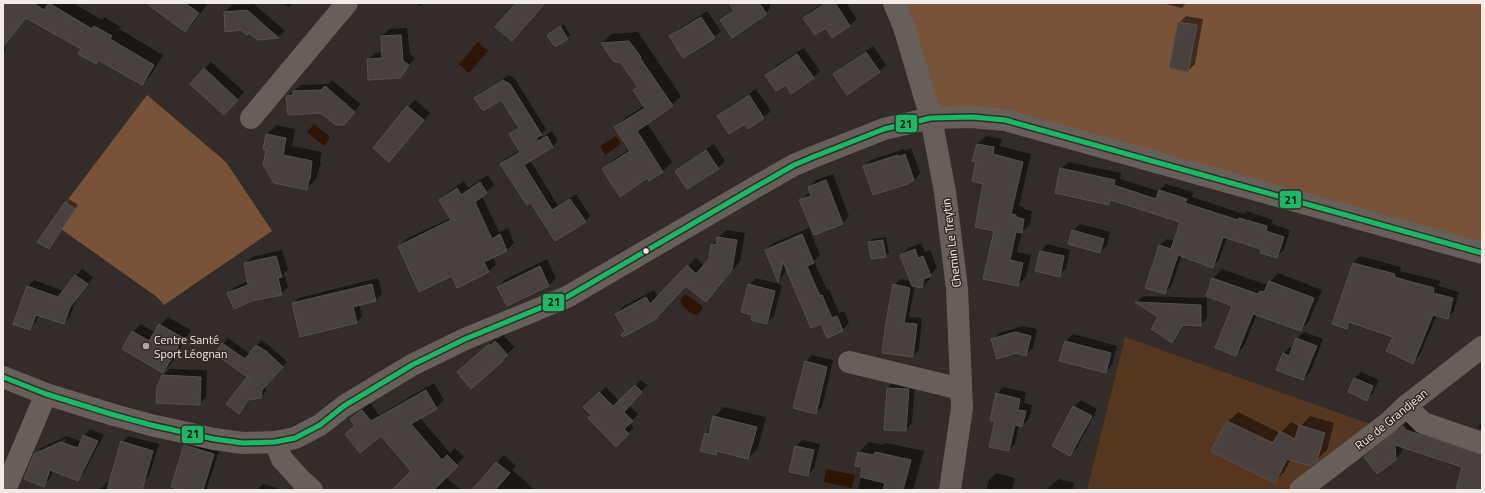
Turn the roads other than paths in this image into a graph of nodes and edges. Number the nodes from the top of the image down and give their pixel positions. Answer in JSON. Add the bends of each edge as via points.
{"nodes":[{"id":1,"x":894,"y":3,"type":"edge"},
{"id":2,"x":344,"y":6,"type":"edge"},
{"id":3,"x":251,"y":118,"type":"dead end"},
{"id":4,"x":931,"y":118,"type":"junction"},
{"id":5,"x":1482,"y":253,"type":"edge"},
{"id":6,"x":1482,"y":347,"type":"edge"},
{"id":7,"x":849,"y":362,"type":"dead end"},
{"id":8,"x":3,"y":378,"type":"edge"},
{"id":9,"x":962,"y":389,"type":"junction"},
{"id":10,"x":46,"y":394,"type":"junction"},
{"id":11,"x":1406,"y":406,"type":"junction"},
{"id":12,"x":275,"y":442,"type":"junction"},
{"id":13,"x":1482,"y":443,"type":"edge"},
{"id":14,"x":306,"y":484,"type":"edge"},
{"id":15,"x":6,"y":490,"type":"edge"},
{"id":16,"x":950,"y":490,"type":"edge"},
{"id":17,"x":1300,"y":490,"type":"edge"}],
"edges":[{"from":1,"to":4,"type":"street","name":"Chemin Le Treytin","via":[[904,26]]},
{"from":2,"to":3,"type":"street"},
{"from":4,"to":5,"type":"street","via":[[972,117],[1005,120]]},
{"from":4,"to":9,"type":"street","name":"Chemin Le Treytin","via":[[946,192],[957,288]]},
{"from":4,"to":12,"type":"street","via":[[884,129],[794,165],[567,297],[465,339],[412,365],[344,406],[320,425],[295,438]]},
{"from":6,"to":11,"type":"street","name":"Rue de Grandjean"},
{"from":7,"to":9,"type":"street"},
{"from":8,"to":10,"type":"street"},
{"from":9,"to":16,"type":"street","name":"Chemin Le Treytin","via":[[962,408]]},
{"from":10,"to":12,"type":"street","via":[[151,425],[214,439],[243,443]]},
{"from":10,"to":15,"type":"street"},
{"from":11,"to":13,"type":"street","via":[[1423,423]]},
{"from":11,"to":17,"type":"street","name":"Rue de Grandjean","via":[[1388,423]]},
{"from":12,"to":14,"type":"street","via":[[282,459]]}]}
